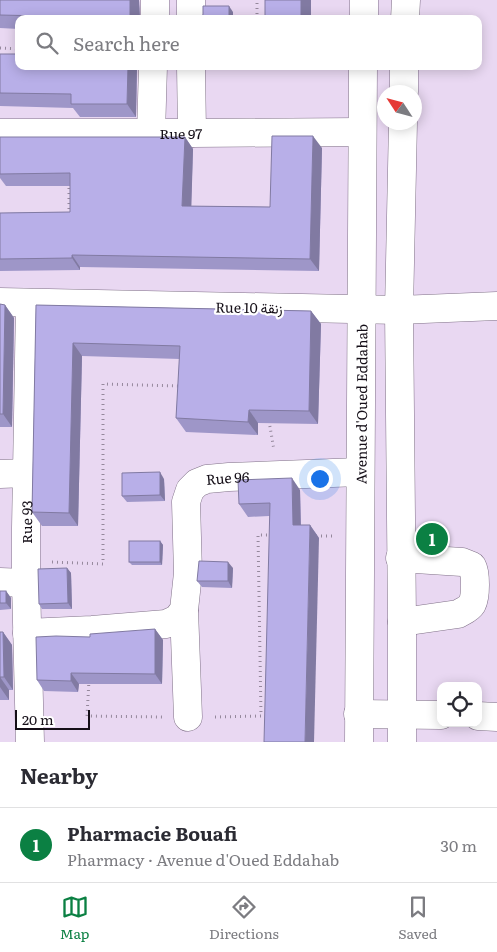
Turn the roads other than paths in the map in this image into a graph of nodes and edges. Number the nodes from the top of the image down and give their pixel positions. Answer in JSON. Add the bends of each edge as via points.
{"nodes":[{"id":1,"x":155,"y":0,"type":"edge"},
{"id":2,"x":191,"y":0,"type":"edge"},
{"id":3,"x":364,"y":0,"type":"edge"},
{"id":4,"x":406,"y":0,"type":"edge"},
{"id":5,"x":155,"y":15,"type":"edge"},
{"id":6,"x":191,"y":15,"type":"edge"},
{"id":7,"x":364,"y":15,"type":"edge"},
{"id":8,"x":405,"y":15,"type":"edge"},
{"id":9,"x":153,"y":70,"type":"edge"},
{"id":10,"x":191,"y":70,"type":"edge"},
{"id":11,"x":363,"y":70,"type":"edge"},
{"id":12,"x":404,"y":70,"type":"edge"},
{"id":13,"x":404,"y":85,"type":"edge"},
{"id":14,"x":403,"y":130,"type":"edge"},
{"id":15,"x":362,"y":132,"type":"junction"},
{"id":16,"x":0,"y":133,"type":"edge"},
{"id":17,"x":192,"y":133,"type":"junction"},
{"id":18,"x":151,"y":134,"type":"junction"},
{"id":19,"x":0,"y":302,"type":"edge"},
{"id":20,"x":30,"y":303,"type":"junction"},
{"id":21,"x":497,"y":306,"type":"edge"},
{"id":22,"x":361,"y":308,"type":"junction"},
{"id":23,"x":399,"y":310,"type":"junction"},
{"id":24,"x":360,"y":472,"type":"junction"},
{"id":25,"x":0,"y":474,"type":"edge"},
{"id":26,"x":27,"y":474,"type":"junction"},
{"id":27,"x":400,"y":558,"type":"junction"},
{"id":28,"x":17,"y":576,"type":"edge"},
{"id":29,"x":184,"y":610,"type":"junction"},
{"id":30,"x":402,"y":622,"type":"junction"},
{"id":31,"x":27,"y":633,"type":"junction"},
{"id":32,"x":358,"y":714,"type":"junction"},
{"id":33,"x":402,"y":714,"type":"junction"},
{"id":34,"x":437,"y":715,"type":"edge"},
{"id":35,"x":482,"y":716,"type":"edge"},
{"id":36,"x":188,"y":717,"type":"road end"},
{"id":37,"x":497,"y":717,"type":"edge"},
{"id":38,"x":30,"y":742,"type":"edge"},
{"id":39,"x":358,"y":742,"type":"edge"},
{"id":40,"x":402,"y":742,"type":"edge"}],
"edges":[{"from":1,"to":5,"type":"street"},
{"from":2,"to":6,"type":"street"},
{"from":3,"to":7,"type":"street"},
{"from":4,"to":8,"type":"street"},
{"from":9,"to":18,"type":"street"},
{"from":10,"to":17,"type":"street"},
{"from":11,"to":15,"type":"street","name":"Avenue d'Oued Eddahab"},
{"from":12,"to":13,"type":"street"},
{"from":14,"to":23,"type":"street"},
{"from":15,"to":17,"type":"street","name":"Rue 97"},
{"from":15,"to":22,"type":"street","name":"Avenue d'Oued Eddahab"},
{"from":16,"to":18,"type":"street","name":"Rue 97"},
{"from":17,"to":18,"type":"street","name":"Rue 97"},
{"from":19,"to":20,"type":"street","name":"Rue 10 زنقة"},
{"from":20,"to":22,"type":"street","name":"Rue 10 زنقة"},
{"from":20,"to":26,"type":"street","name":"Rue 93"},
{"from":21,"to":23,"type":"street","name":"Rue 10 زنقة"},
{"from":22,"to":23,"type":"street","name":"Rue 10 زنقة"},
{"from":22,"to":24,"type":"street","name":"Avenue d'Oued Eddahab"},
{"from":23,"to":27,"type":"street"},
{"from":24,"to":29,"type":"street","name":"Rue 96","via":[[207,479],[197,483],[190,490],[186,502],[188,573]]},
{"from":24,"to":32,"type":"street","name":"Avenue d'Oued Eddahab"},
{"from":25,"to":26,"type":"street"},
{"from":26,"to":28,"type":"street","name":"Rue 93"},
{"from":27,"to":30,"type":"street"},
{"from":27,"to":30,"type":"street","via":[[462,562],[474,570],[474,597],[466,610]]},
{"from":28,"to":31,"type":"street","name":"Rue 93"},
{"from":29,"to":31,"type":"street","via":[[177,619],[166,624]]},
{"from":29,"to":36,"type":"street","name":"Rue 96"},
{"from":30,"to":33,"type":"street"},
{"from":31,"to":38,"type":"street","name":"Rue 93"},
{"from":32,"to":33,"type":"street"},
{"from":32,"to":39,"type":"street","name":"Avenue d'Oued Eddahab"},
{"from":33,"to":34,"type":"street"},
{"from":33,"to":40,"type":"street"},
{"from":35,"to":37,"type":"street"}]}
